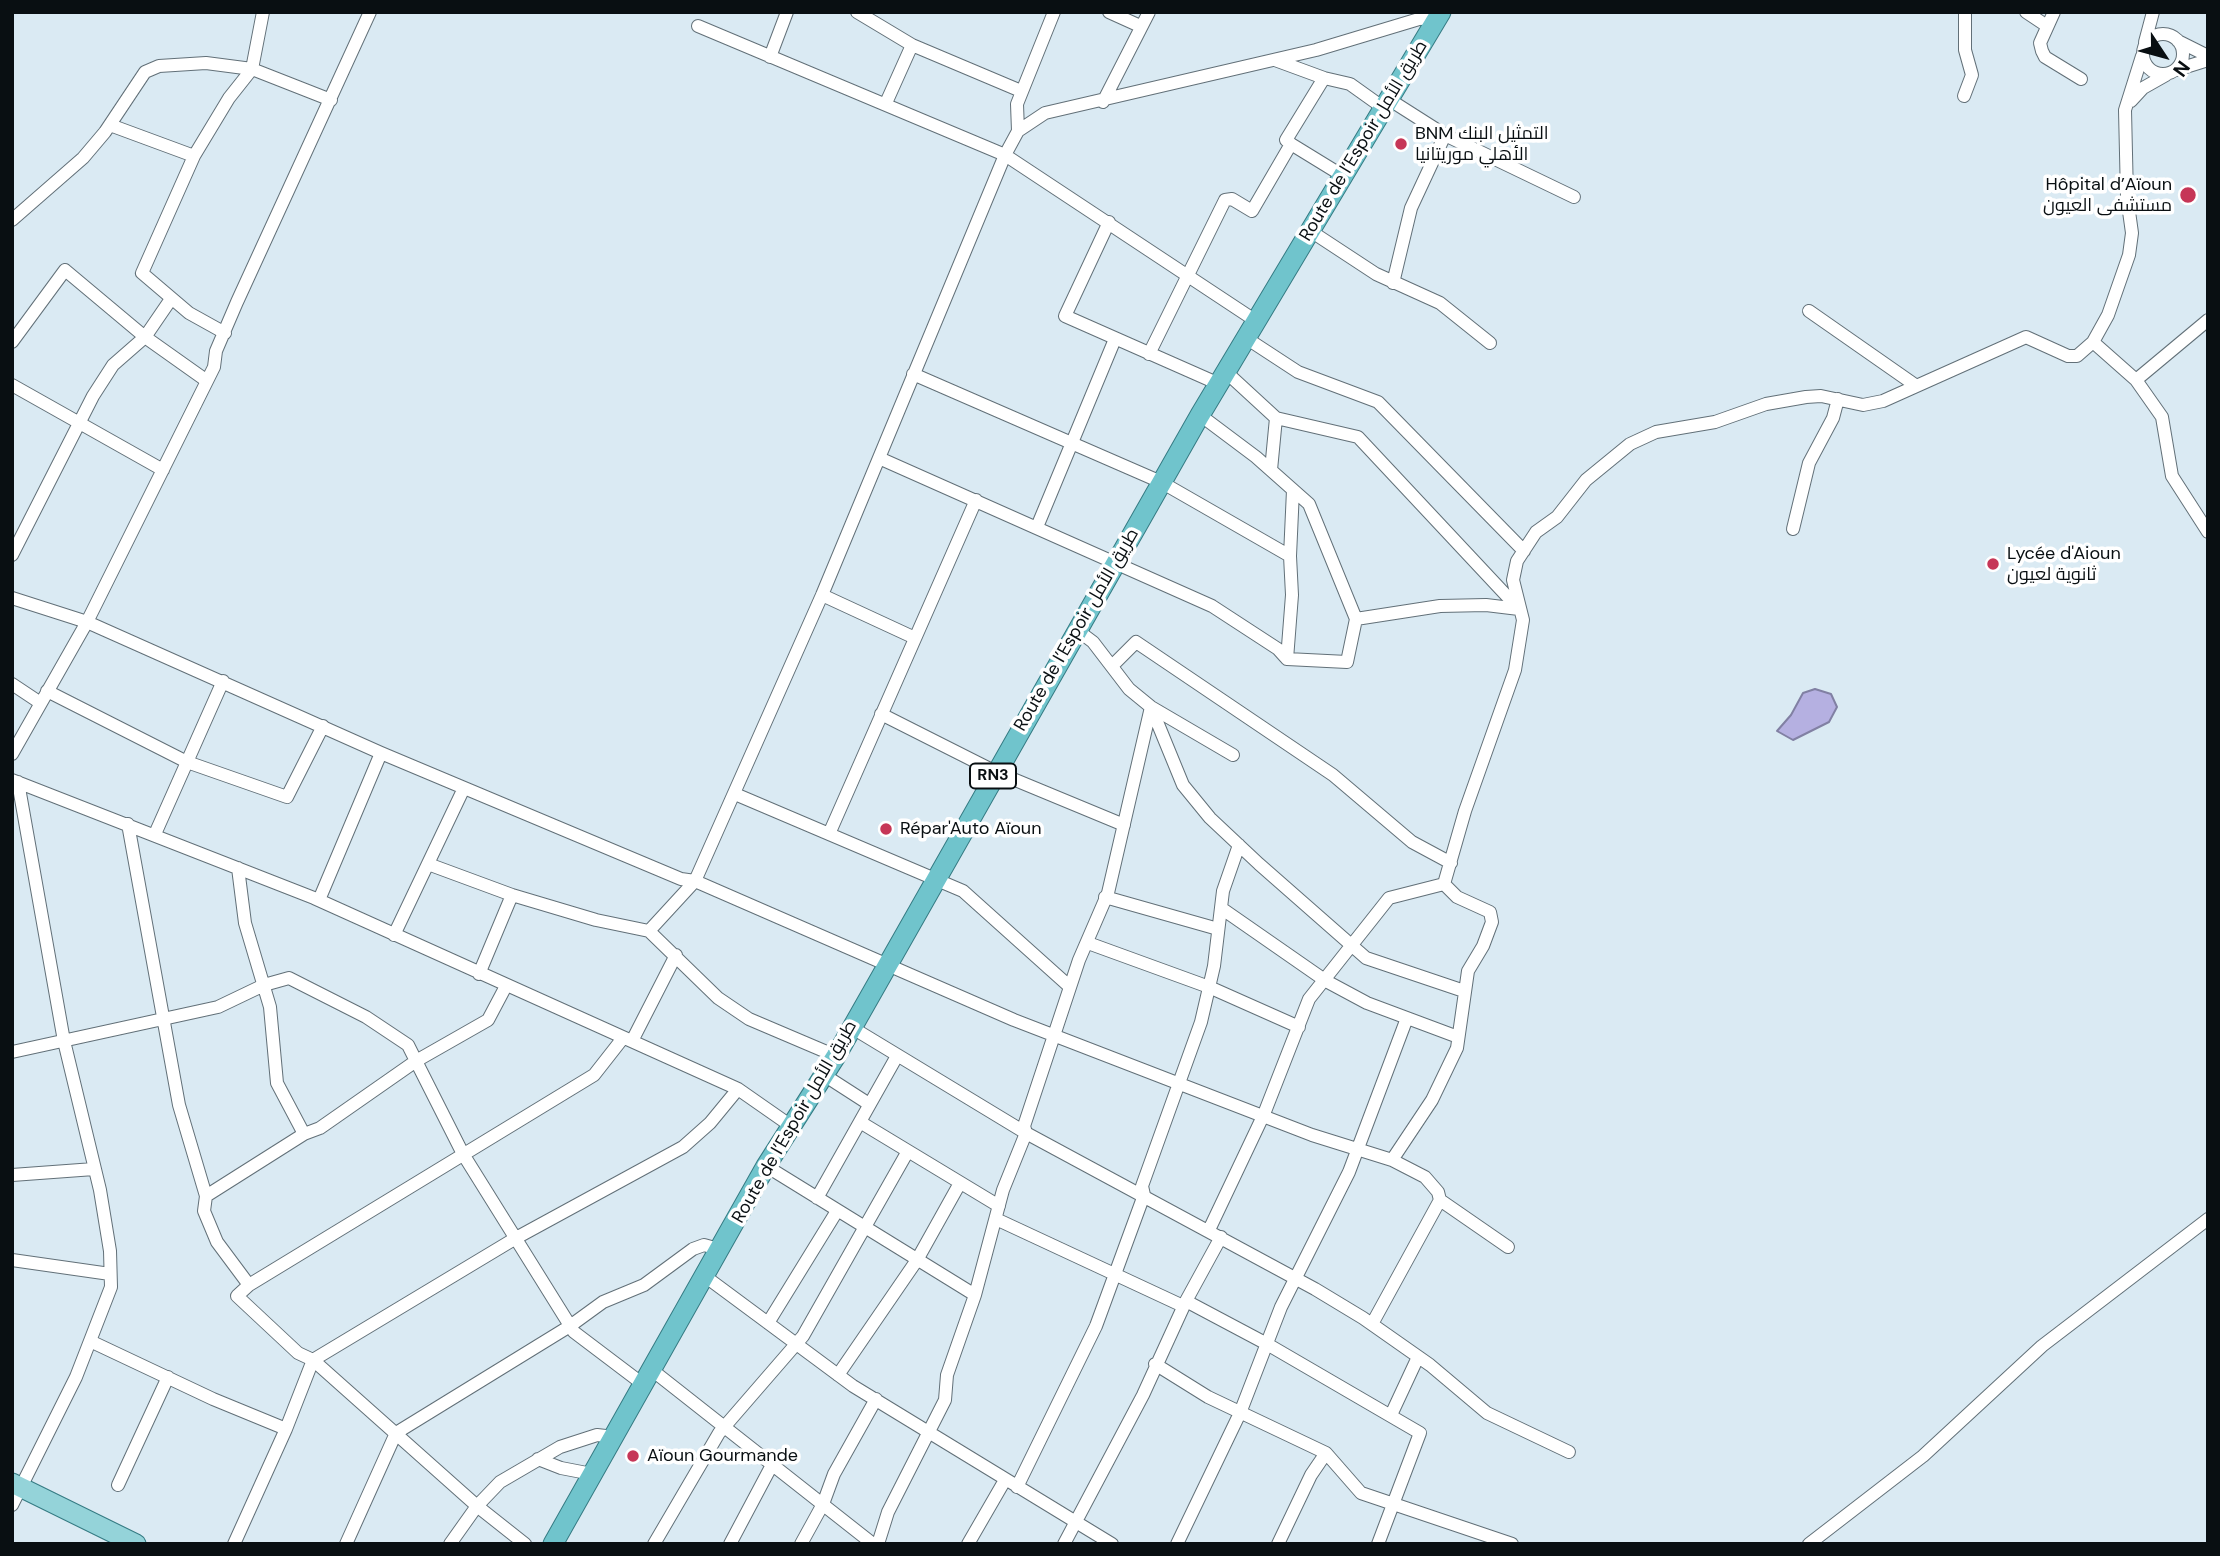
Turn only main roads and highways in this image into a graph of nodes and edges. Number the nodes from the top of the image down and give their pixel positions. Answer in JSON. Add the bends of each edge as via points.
{"nodes":[{"id":1,"x":1438,"y":14,"type":"edge"},
{"id":2,"x":16,"y":1485,"type":"edge"},
{"id":3,"x":125,"y":1541,"type":"edge"},
{"id":4,"x":552,"y":1544,"type":"edge"}],
"edges":[{"from":1,"to":4,"type":"highway","name":"Route de l’Espoir طريق الأمل","number":"RN3","via":[[1161,482],[836,1056],[766,1166]]},
{"from":2,"to":3,"type":"main road"}]}
